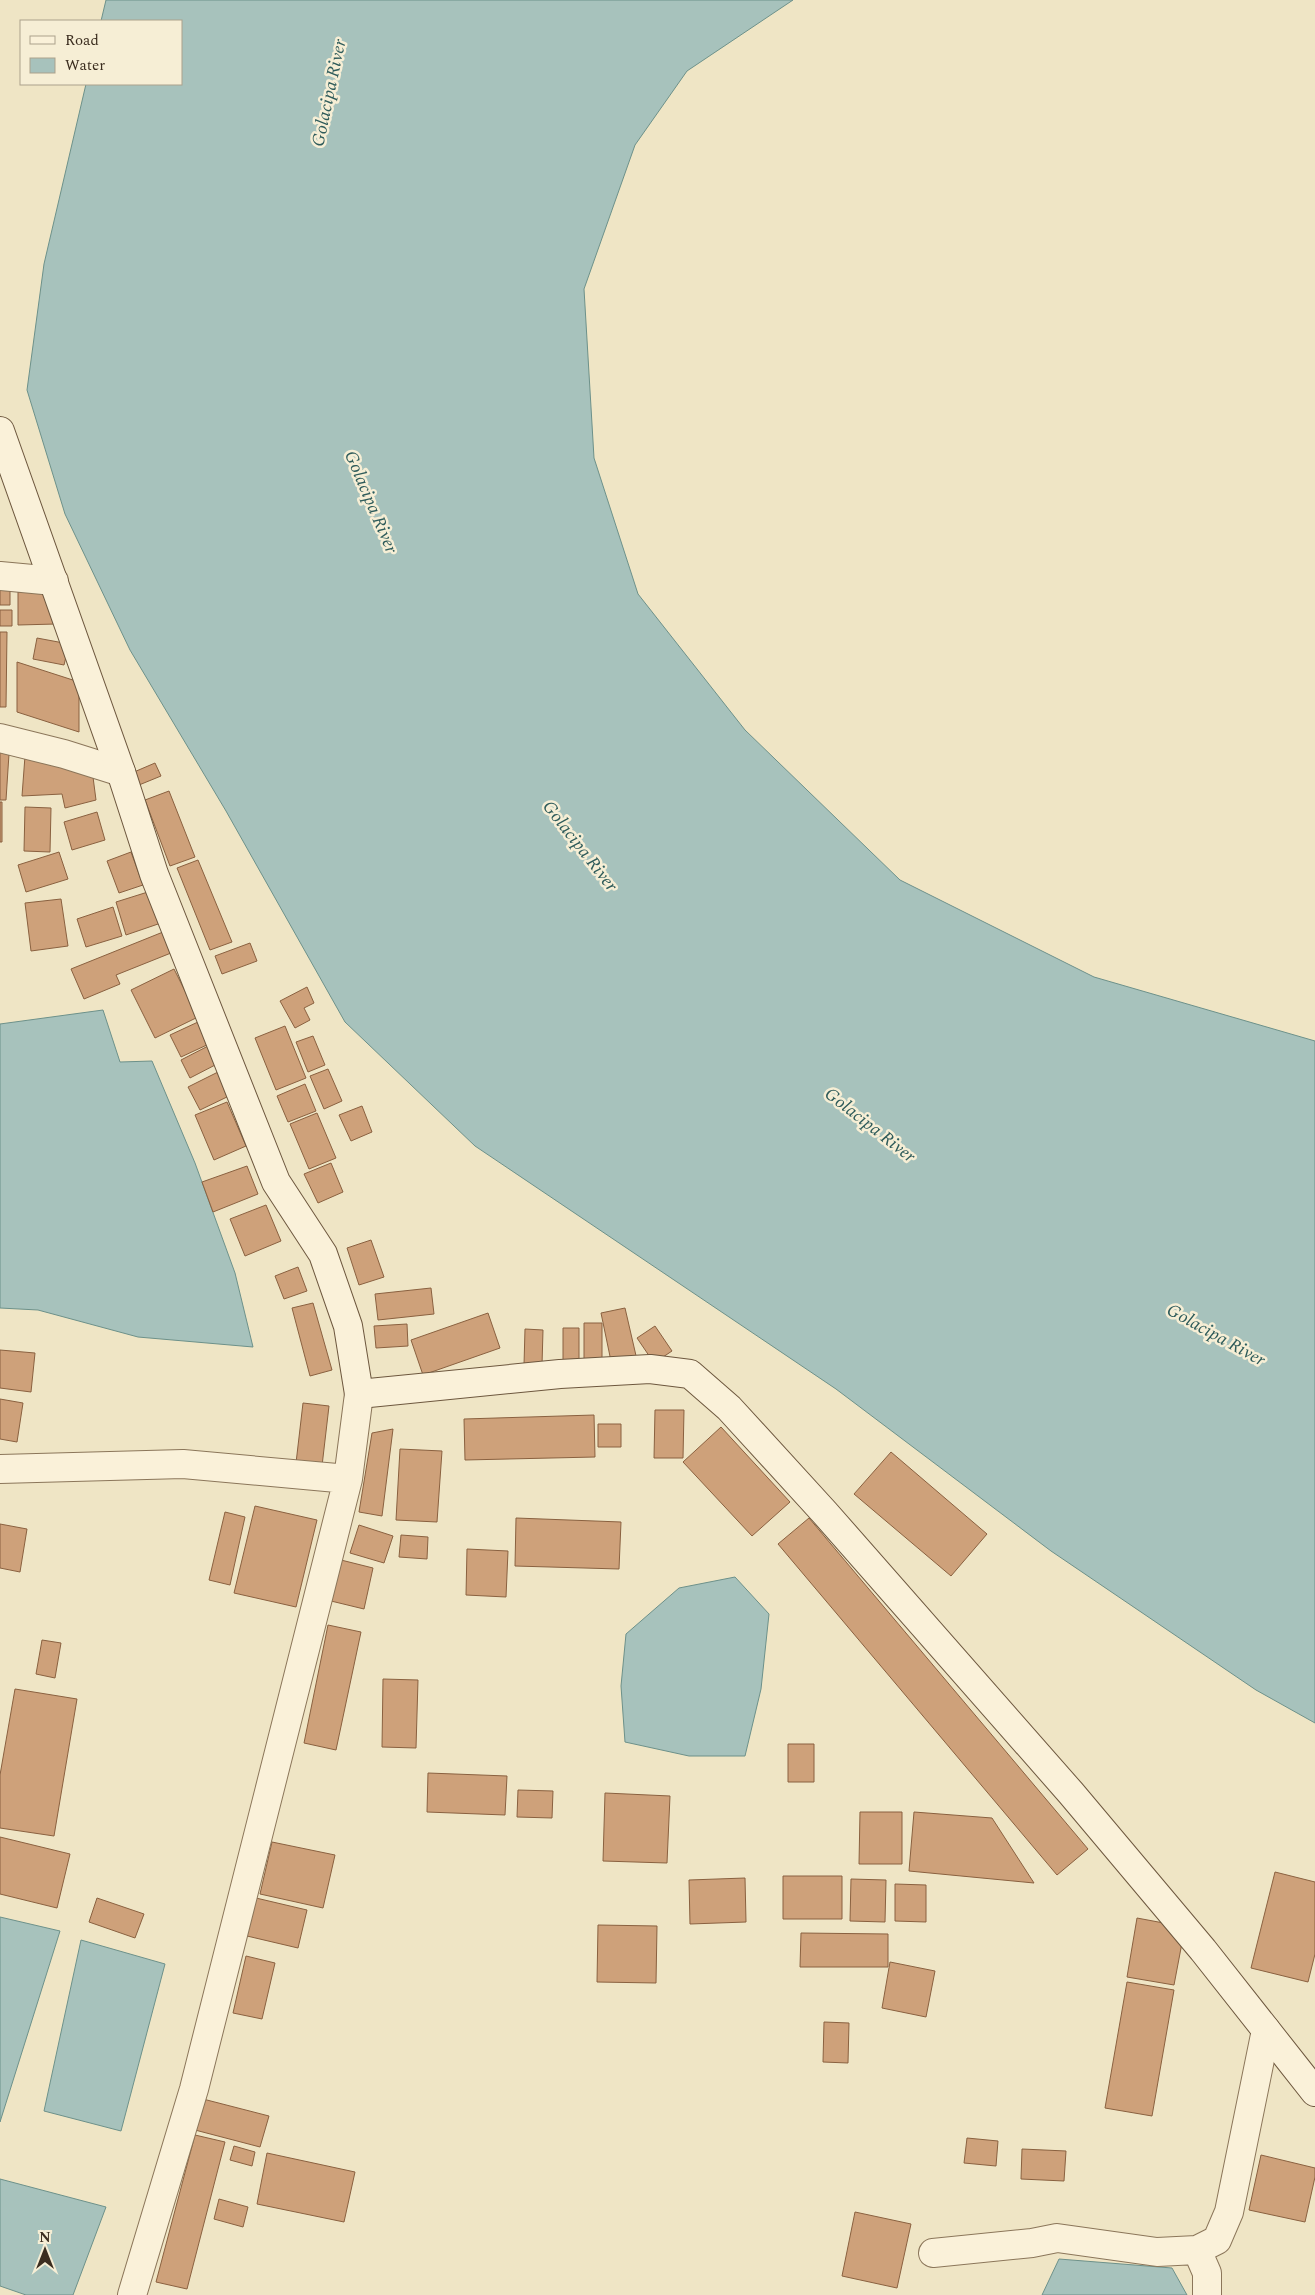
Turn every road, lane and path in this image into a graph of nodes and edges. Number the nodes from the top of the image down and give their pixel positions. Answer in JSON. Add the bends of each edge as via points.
{"nodes":[{"id":1,"x":0,"y":431,"type":"edge"},
{"id":2,"x":0,"y":576,"type":"edge"},
{"id":3,"x":54,"y":581,"type":"junction"},
{"id":4,"x":0,"y":738,"type":"edge"},
{"id":5,"x":122,"y":772,"type":"junction"},
{"id":6,"x":359,"y":1394,"type":"junction"},
{"id":7,"x":0,"y":1470,"type":"edge"},
{"id":8,"x":348,"y":1479,"type":"junction"},
{"id":9,"x":1266,"y":2030,"type":"junction"},
{"id":10,"x":1315,"y":2092,"type":"edge"},
{"id":11,"x":1197,"y":2250,"type":"junction"},
{"id":12,"x":933,"y":2254,"type":"dead end"},
{"id":13,"x":132,"y":2295,"type":"edge"},
{"id":14,"x":1207,"y":2295,"type":"edge"}],
"edges":[{"from":1,"to":3,"type":"street"},
{"from":2,"to":3,"type":"street"},
{"from":3,"to":5,"type":"street"},
{"from":4,"to":5,"type":"street"},
{"from":5,"to":6,"type":"street","via":[[154,874],[276,1182],[323,1254],[348,1326]]},
{"from":6,"to":8,"type":"street"},
{"from":6,"to":9,"type":"street","via":[[560,1374],[650,1369],[690,1374],[729,1408],[937,1639],[1203,1950]]},
{"from":7,"to":8,"type":"street","via":[[183,1464]]},
{"from":8,"to":13,"type":"street","via":[[194,2088]]},
{"from":9,"to":10,"type":"street"},
{"from":9,"to":11,"type":"street","via":[[1228,2212],[1217,2240]]},
{"from":11,"to":12,"type":"street","via":[[1157,2252],[1057,2238]]},
{"from":11,"to":14,"type":"street","via":[[1207,2273]]}]}
